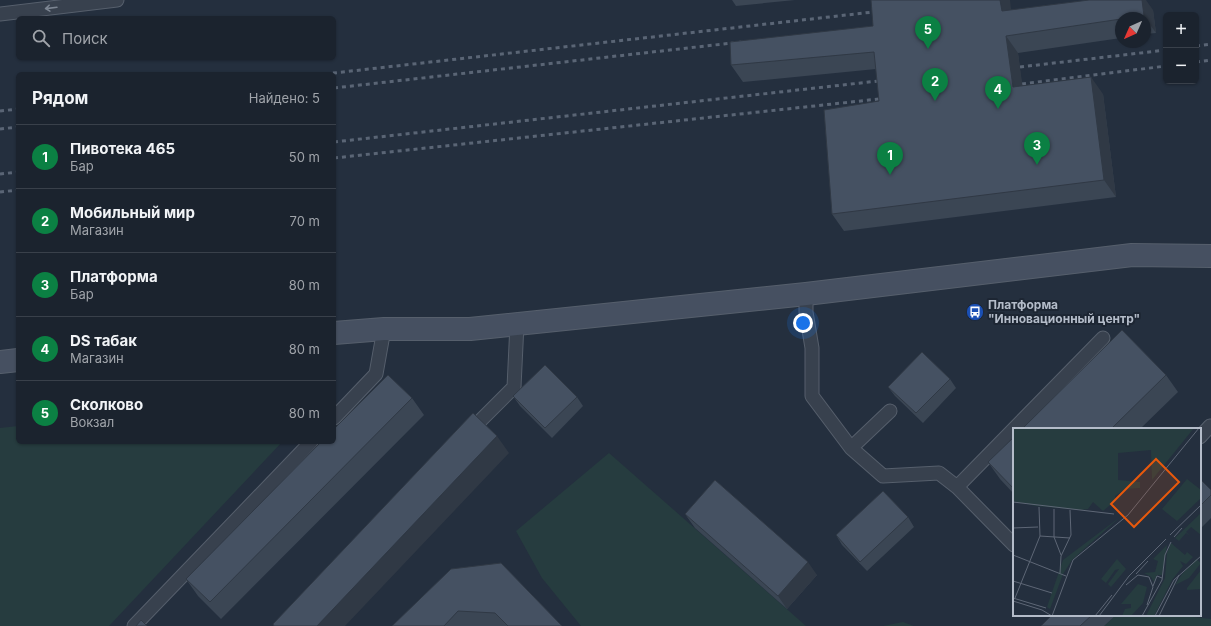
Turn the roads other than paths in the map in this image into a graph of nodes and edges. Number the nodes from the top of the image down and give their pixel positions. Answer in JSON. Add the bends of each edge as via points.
{"nodes":[{"id":1,"x":117,"y":0,"type":"edge"},
{"id":2,"x":0,"y":14,"type":"edge"},
{"id":3,"x":1211,"y":256,"type":"edge"},
{"id":4,"x":806,"y":294,"type":"junction"},
{"id":5,"x":517,"y":324,"type":"junction"},
{"id":6,"x":384,"y":329,"type":"junction"},
{"id":7,"x":336,"y":333,"type":"edge"},
{"id":8,"x":1103,"y":338,"type":"dead end"},
{"id":9,"x":16,"y":360,"type":"edge"},
{"id":10,"x":0,"y":362,"type":"edge"},
{"id":11,"x":890,"y":411,"type":"dead end"},
{"id":12,"x":336,"y":416,"type":"edge"},
{"id":13,"x":1210,"y":426,"type":"edge"},
{"id":14,"x":1015,"y":428,"type":"edge"},
{"id":15,"x":1013,"y":430,"type":"edge"},
{"id":16,"x":1201,"y":436,"type":"edge"},
{"id":17,"x":458,"y":443,"type":"edge"},
{"id":18,"x":309,"y":444,"type":"edge"},
{"id":19,"x":851,"y":448,"type":"junction"},
{"id":20,"x":957,"y":487,"type":"junction"},
{"id":21,"x":1013,"y":544,"type":"edge"},
{"id":22,"x":134,"y":626,"type":"edge"}],
"edges":[{"from":1,"to":2,"type":"lane","one_way":true},
{"from":3,"to":4,"type":"street","via":[[1132,255]]},
{"from":4,"to":5,"type":"street"},
{"from":4,"to":19,"type":"lane","via":[[812,348],[812,396]]},
{"from":5,"to":6,"type":"street","via":[[470,329]]},
{"from":5,"to":17,"type":"lane","via":[[514,387]]},
{"from":6,"to":7,"type":"street"},
{"from":6,"to":12,"type":"lane","via":[[376,374]]},
{"from":8,"to":14,"type":"lane"},
{"from":9,"to":10,"type":"street"},
{"from":11,"to":19,"type":"lane"},
{"from":13,"to":16,"type":"lane"},
{"from":15,"to":20,"type":"lane"},
{"from":18,"to":22,"type":"lane"},
{"from":19,"to":20,"type":"lane","via":[[882,476],[939,473]]},
{"from":20,"to":21,"type":"lane"}]}
